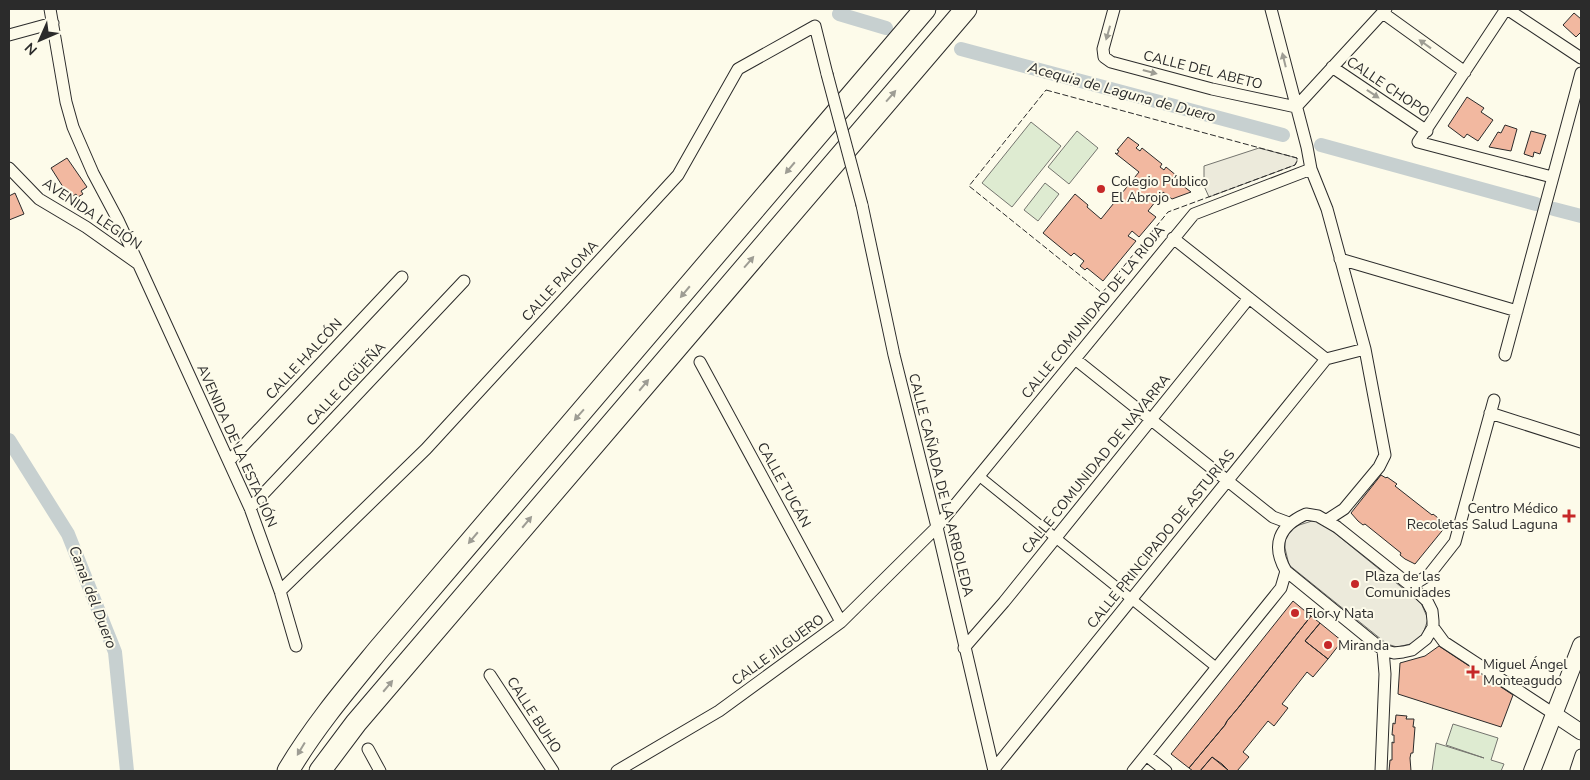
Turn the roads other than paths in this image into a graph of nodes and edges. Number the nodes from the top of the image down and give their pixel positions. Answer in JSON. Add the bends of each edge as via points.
{"nodes":[{"id":1,"x":50,"y":9,"type":"edge"},
{"id":2,"x":925,"y":9,"type":"edge"},
{"id":3,"x":966,"y":9,"type":"edge"},
{"id":4,"x":1114,"y":9,"type":"edge"},
{"id":5,"x":1271,"y":9,"type":"edge"},
{"id":6,"x":1506,"y":9,"type":"edge"},
{"id":7,"x":1384,"y":11,"type":"edge"},
{"id":8,"x":53,"y":24,"type":"junction"},
{"id":9,"x":9,"y":35,"type":"edge"},
{"id":10,"x":1581,"y":58,"type":"edge"},
{"id":11,"x":1332,"y":67,"type":"junction"},
{"id":12,"x":1465,"y":72,"type":"junction"},
{"id":13,"x":1581,"y":73,"type":"edge"},
{"id":14,"x":827,"y":74,"type":"joint"},
{"id":15,"x":1296,"y":107,"type":"junction"},
{"id":16,"x":1427,"y":131,"type":"junction"},
{"id":17,"x":9,"y":168,"type":"edge"},
{"id":18,"x":1311,"y":170,"type":"junction"},
{"id":19,"x":1552,"y":177,"type":"junction"},
{"id":20,"x":1173,"y":238,"type":"junction"},
{"id":21,"x":1340,"y":259,"type":"junction"},
{"id":22,"x":138,"y":263,"type":"junction"},
{"id":23,"x":402,"y":277,"type":"dead end"},
{"id":24,"x":464,"y":281,"type":"dead end"},
{"id":25,"x":1249,"y":298,"type":"junction"},
{"id":26,"x":1516,"y":311,"type":"junction"},
{"id":27,"x":1364,"y":349,"type":"junction"},
{"id":28,"x":1505,"y":355,"type":"dead end"},
{"id":29,"x":1075,"y":359,"type":"junction"},
{"id":30,"x":1326,"y":359,"type":"junction"},
{"id":31,"x":700,"y":362,"type":"dead end"},
{"id":32,"x":1494,"y":400,"type":"dead end"},
{"id":33,"x":1490,"y":413,"type":"junction"},
{"id":34,"x":1151,"y":420,"type":"junction"},
{"id":35,"x":1581,"y":442,"type":"edge"},
{"id":36,"x":229,"y":461,"type":"junction"},
{"id":37,"x":979,"y":476,"type":"junction"},
{"id":38,"x":1226,"y":480,"type":"junction"},
{"id":39,"x":250,"y":508,"type":"junction"},
{"id":40,"x":1344,"y":509,"type":"junction"},
{"id":41,"x":1273,"y":517,"type":"junction"},
{"id":42,"x":1326,"y":520,"type":"junction"},
{"id":43,"x":1289,"y":523,"type":"junction"},
{"id":44,"x":1337,"y":526,"type":"junction"},
{"id":45,"x":937,"y":527,"type":"junction"},
{"id":46,"x":1281,"y":535,"type":"junction"},
{"id":47,"x":1055,"y":538,"type":"junction"},
{"id":48,"x":1286,"y":571,"type":"junction"},
{"id":49,"x":1429,"y":575,"type":"junction"},
{"id":50,"x":1296,"y":579,"type":"junction"},
{"id":51,"x":1411,"y":586,"type":"junction"},
{"id":52,"x":1281,"y":588,"type":"junction"},
{"id":53,"x":280,"y":591,"type":"junction"},
{"id":54,"x":1422,"y":595,"type":"junction"},
{"id":55,"x":1133,"y":598,"type":"junction"},
{"id":56,"x":841,"y":622,"type":"junction"},
{"id":57,"x":1433,"y":627,"type":"junction"},
{"id":58,"x":1426,"y":640,"type":"junction"},
{"id":59,"x":1444,"y":642,"type":"junction"},
{"id":60,"x":1581,"y":645,"type":"edge"},
{"id":61,"x":296,"y":646,"type":"dead end"},
{"id":62,"x":964,"y":648,"type":"junction"},
{"id":63,"x":1388,"y":651,"type":"junction"},
{"id":64,"x":1218,"y":668,"type":"junction"},
{"id":65,"x":490,"y":675,"type":"dead end"},
{"id":66,"x":1554,"y":714,"type":"junction"},
{"id":67,"x":1581,"y":732,"type":"edge"},
{"id":68,"x":368,"y":749,"type":"dead end"},
{"id":69,"x":1146,"y":755,"type":"junction"},
{"id":70,"x":1581,"y":755,"type":"edge"},
{"id":71,"x":994,"y":770,"type":"edge"},
{"id":72,"x":288,"y":771,"type":"edge"},
{"id":73,"x":320,"y":771,"type":"edge"},
{"id":74,"x":380,"y":771,"type":"edge"},
{"id":75,"x":553,"y":771,"type":"edge"},
{"id":76,"x":617,"y":771,"type":"edge"},
{"id":77,"x":1132,"y":771,"type":"edge"},
{"id":78,"x":1166,"y":771,"type":"edge"},
{"id":79,"x":1381,"y":771,"type":"edge"},
{"id":80,"x":1532,"y":771,"type":"edge"},
{"id":81,"x":1579,"y":771,"type":"edge"}],
"edges":[{"from":1,"to":8,"type":"street","name":"AVENIDA DE LA ESTACIÓN"},
{"from":2,"to":72,"type":"highway","one_way":true,"via":[[379,649],[334,704]]},
{"from":73,"to":3,"type":"highway","one_way":true,"via":[[356,723]]},
{"from":4,"to":15,"type":"street","name":"CALLE DEL ABETO","one_way":true,"via":[[1103,49],[1104,57],[1111,62]]},
{"from":15,"to":5,"type":"street","one_way":true},
{"from":6,"to":10,"type":"street"},
{"from":6,"to":12,"type":"street"},
{"from":7,"to":11,"type":"street"},
{"from":12,"to":7,"type":"street","one_way":true},
{"from":8,"to":9,"type":"street"},
{"from":8,"to":22,"type":"street","name":"AVENIDA DE LA ESTACIÓN","via":[[73,127]]},
{"from":11,"to":15,"type":"street"},
{"from":11,"to":16,"type":"street","name":"CALLE CHOPO","one_way":true},
{"from":12,"to":16,"type":"street"},
{"from":13,"to":19,"type":"street"},
{"from":14,"to":45,"type":"street","name":"CALLE CAÑADA DE LA ARBOLEDA","bridge":true,"via":[[862,205],[894,354]]},
{"from":14,"to":53,"type":"street","name":"CALLE PALOMA","via":[[815,26],[738,69],[678,175],[426,449]]},
{"from":15,"to":18,"type":"street"},
{"from":16,"to":19,"type":"street","via":[[1418,142]]},
{"from":17,"to":22,"type":"street","name":"AVENIDA LEGIÓN","via":[[39,199]]},
{"from":18,"to":20,"type":"street","name":"CALLE COMUNIDAD DE LA RIOJA","via":[[1194,214]]},
{"from":18,"to":21,"type":"street","via":[[1327,209]]},
{"from":19,"to":26,"type":"street"},
{"from":20,"to":25,"type":"street"},
{"from":20,"to":29,"type":"street","name":"CALLE COMUNIDAD DE LA RIOJA"},
{"from":21,"to":26,"type":"street"},
{"from":21,"to":27,"type":"street"},
{"from":22,"to":36,"type":"street","name":"AVENIDA DE LA ESTACIÓN"},
{"from":23,"to":36,"type":"street","name":"CALLE HALCÓN"},
{"from":24,"to":39,"type":"street","name":"CALLE CIGÜEÑA"},
{"from":25,"to":30,"type":"street"},
{"from":25,"to":34,"type":"street","name":"CALLE COMUNIDAD DE NAVARRA"},
{"from":26,"to":28,"type":"street"},
{"from":27,"to":30,"type":"street"},
{"from":27,"to":40,"type":"street","via":[[1385,455]]},
{"from":29,"to":34,"type":"street"},
{"from":29,"to":37,"type":"street","name":"CALLE COMUNIDAD DE LA RIOJA"},
{"from":30,"to":38,"type":"street","name":"CALLE PRINCIPADO DE ASTURIAS"},
{"from":31,"to":56,"type":"street","name":"CALLE TUCÁN"},
{"from":32,"to":33,"type":"street"},
{"from":33,"to":35,"type":"street"},
{"from":33,"to":49,"type":"street","via":[[1455,542]]},
{"from":34,"to":38,"type":"street"},
{"from":34,"to":47,"type":"street","name":"CALLE COMUNIDAD DE NAVARRA"},
{"from":36,"to":39,"type":"street","name":"AVENIDA DE LA ESTACIÓN"},
{"from":37,"to":45,"type":"street","name":"CALLE COMUNIDAD DE LA RIOJA"},
{"from":37,"to":47,"type":"street"},
{"from":38,"to":41,"type":"street"},
{"from":38,"to":55,"type":"street","name":"CALLE PRINCIPADO DE ASTURIAS"},
{"from":39,"to":53,"type":"street","name":"AVENIDA DE LA ESTACIÓN"},
{"from":40,"to":42,"type":"street"},
{"from":40,"to":44,"type":"street"},
{"from":41,"to":43,"type":"street"},
{"from":41,"to":46,"type":"street"},
{"from":42,"to":43,"type":"street","via":[[1306,514]]},
{"from":42,"to":44,"type":"street"},
{"from":43,"to":46,"type":"street"},
{"from":44,"to":51,"type":"street"},
{"from":45,"to":56,"type":"street","name":"CALLE JILGUERO"},
{"from":45,"to":62,"type":"street","name":"CALLE CAÑADA DE LA ARBOLEDA"},
{"from":46,"to":48,"type":"street","via":[[1280,561]]},
{"from":47,"to":55,"type":"street"},
{"from":47,"to":62,"type":"street","name":"CALLE COMUNIDAD DE NAVARRA"},
{"from":48,"to":50,"type":"street"},
{"from":48,"to":52,"type":"street"},
{"from":49,"to":51,"type":"street"},
{"from":49,"to":54,"type":"street"},
{"from":50,"to":52,"type":"street"},
{"from":50,"to":63,"type":"street"},
{"from":51,"to":54,"type":"street"},
{"from":52,"to":64,"type":"street"},
{"from":53,"to":61,"type":"street","name":"AVENIDA DE LA ESTACIÓN"},
{"from":54,"to":57,"type":"street","via":[[1432,611]]},
{"from":55,"to":64,"type":"street"},
{"from":55,"to":71,"type":"street","name":"CALLE PRINCIPADO DE ASTURIAS"},
{"from":56,"to":76,"type":"street","name":"CALLE JILGUERO","via":[[719,711]]},
{"from":57,"to":58,"type":"street"},
{"from":57,"to":59,"type":"street"},
{"from":58,"to":59,"type":"street"},
{"from":58,"to":63,"type":"street","via":[[1412,650]]},
{"from":59,"to":66,"type":"street"},
{"from":60,"to":66,"type":"main road"},
{"from":62,"to":71,"type":"street","name":"CALLE CAÑADA DE LA ARBOLEDA"},
{"from":63,"to":79,"type":"street"},
{"from":64,"to":69,"type":"street"},
{"from":65,"to":75,"type":"street","name":"CALLE BUHO"},
{"from":66,"to":67,"type":"street"},
{"from":66,"to":80,"type":"main road"},
{"from":68,"to":74,"type":"street"},
{"from":69,"to":77,"type":"street"},
{"from":69,"to":78,"type":"street"},
{"from":70,"to":81,"type":"street","via":[[1576,770]]}]}
